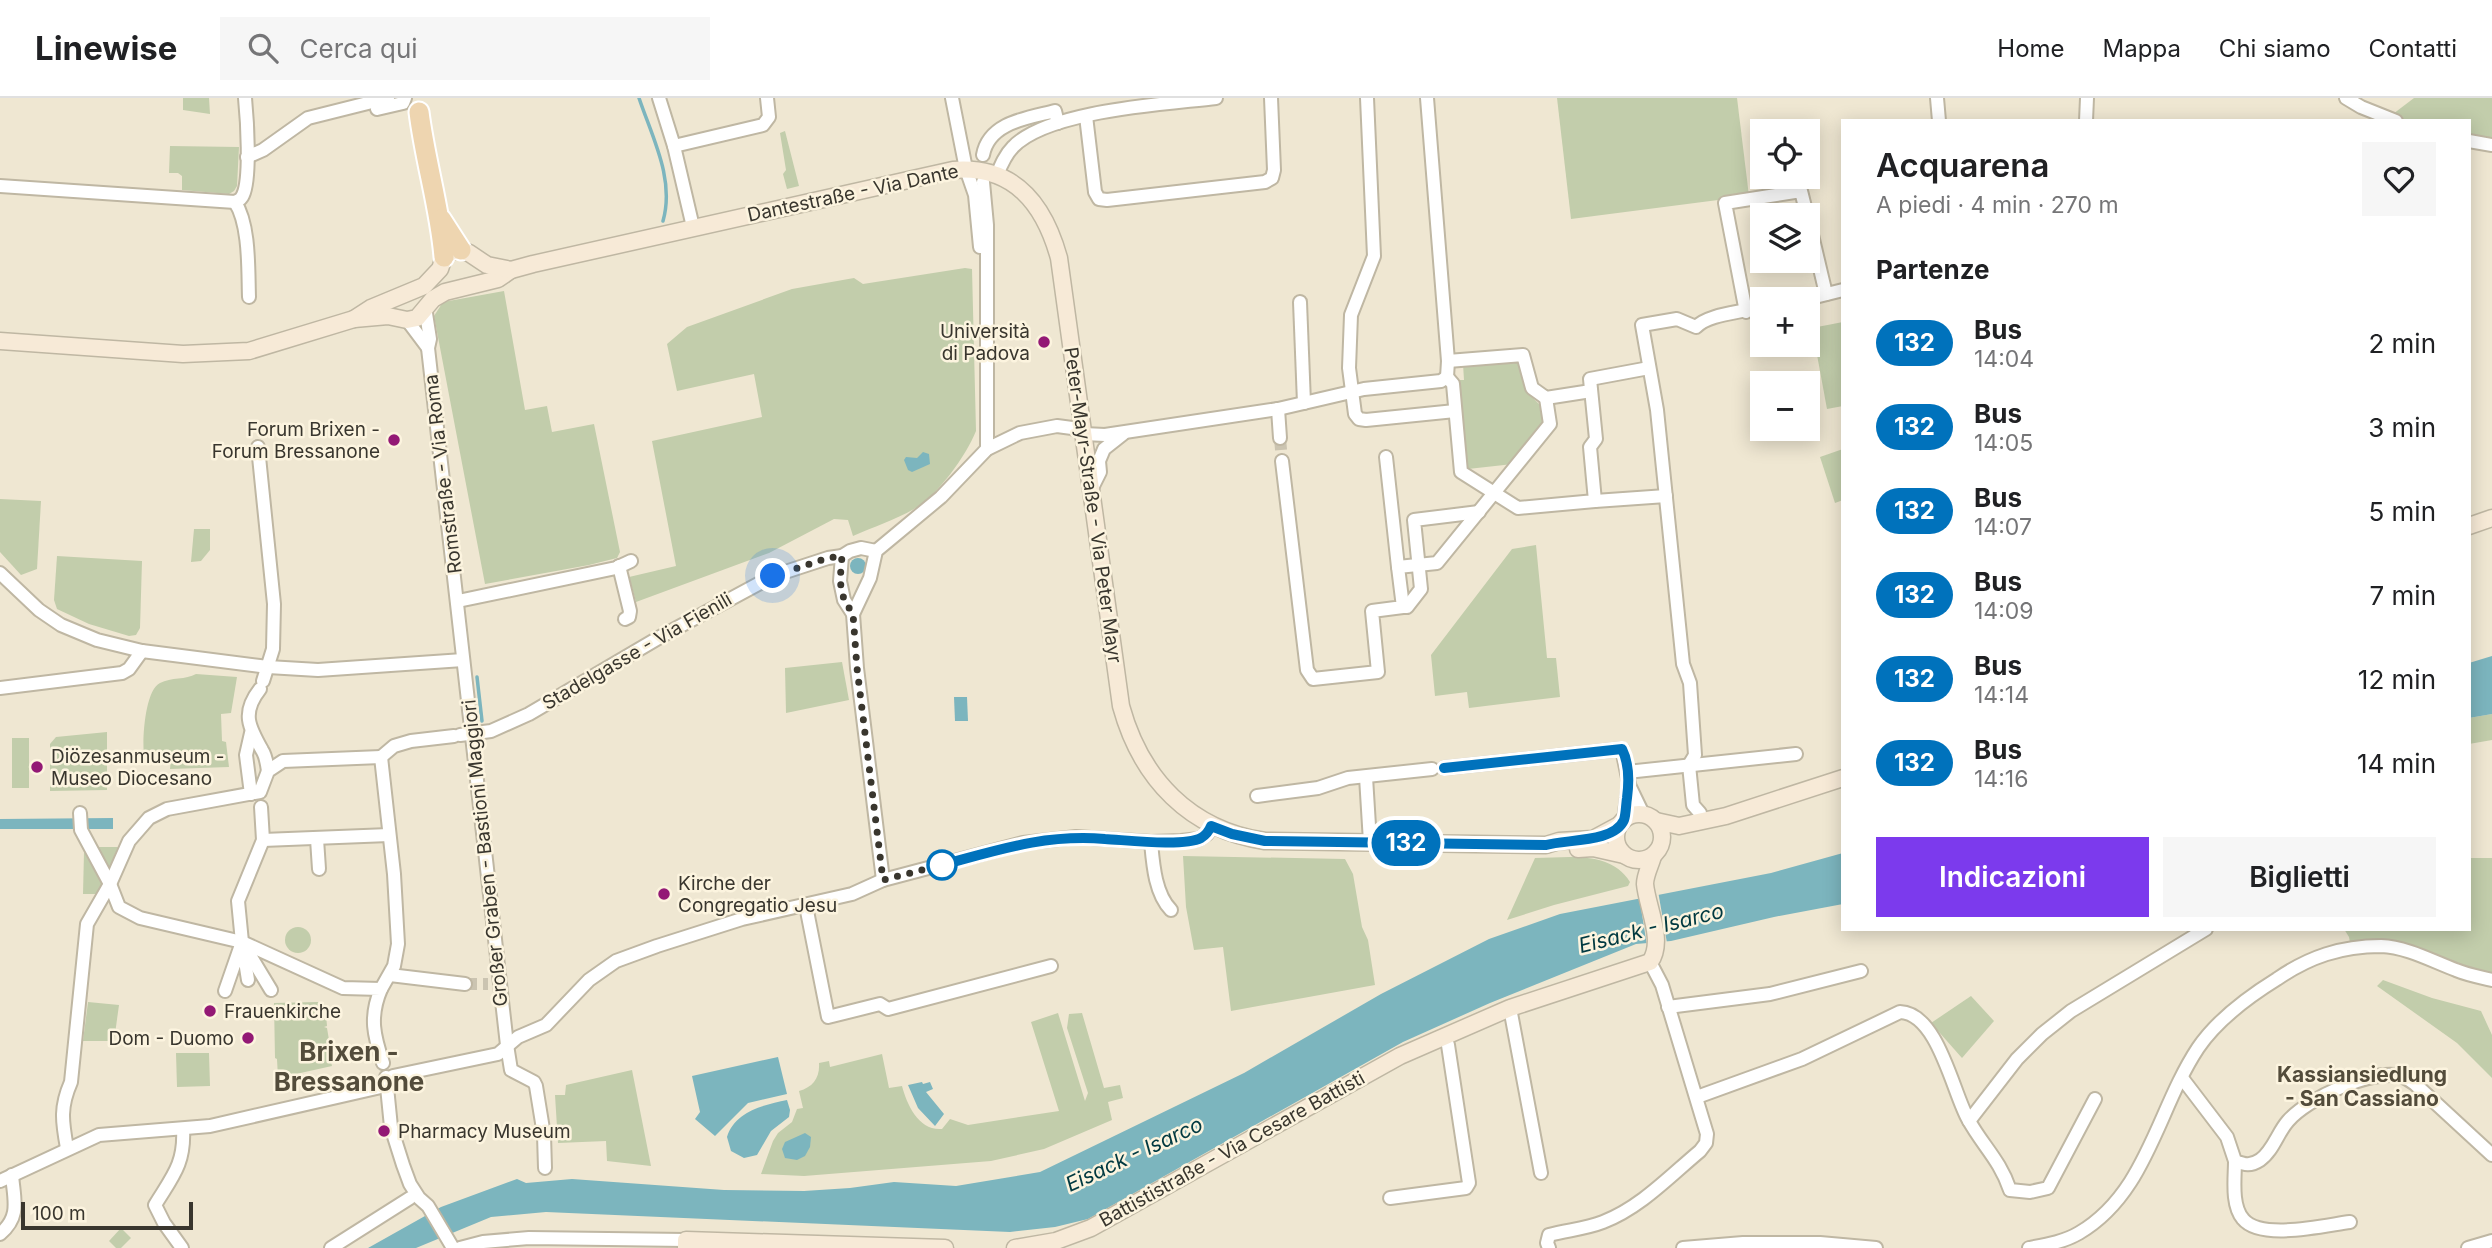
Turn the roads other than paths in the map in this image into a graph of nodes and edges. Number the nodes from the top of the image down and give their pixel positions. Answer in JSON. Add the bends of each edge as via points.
{"nodes":[{"id":1,"x":245,"y":98,"type":"edge"},
{"id":2,"x":387,"y":98,"type":"edge"},
{"id":3,"x":659,"y":98,"type":"edge"},
{"id":4,"x":767,"y":98,"type":"edge"},
{"id":5,"x":952,"y":98,"type":"edge"},
{"id":6,"x":1216,"y":98,"type":"edge"},
{"id":7,"x":1271,"y":98,"type":"edge"},
{"id":8,"x":1367,"y":98,"type":"edge"},
{"id":9,"x":1427,"y":98,"type":"edge"},
{"id":10,"x":1937,"y":98,"type":"edge"},
{"id":11,"x":2087,"y":98,"type":"edge"},
{"id":12,"x":2346,"y":98,"type":"edge"},
{"id":13,"x":412,"y":105,"type":"edge"},
{"id":14,"x":1086,"y":116,"type":"junction"},
{"id":15,"x":314,"y":117,"type":"junction"},
{"id":16,"x":1939,"y":119,"type":"edge"},
{"id":17,"x":2086,"y":119,"type":"edge"},
{"id":18,"x":2391,"y":119,"type":"edge"},
{"id":19,"x":1058,"y":123,"type":"junction"},
{"id":20,"x":2471,"y":141,"type":"edge"},
{"id":21,"x":2492,"y":145,"type":"edge"},
{"id":22,"x":674,"y":146,"type":"junction"},
{"id":23,"x":983,"y":155,"type":"dead end"},
{"id":24,"x":247,"y":157,"type":"junction"},
{"id":25,"x":965,"y":169,"type":"junction"},
{"id":26,"x":990,"y":178,"type":"junction"},
{"id":27,"x":0,"y":186,"type":"edge"},
{"id":28,"x":235,"y":202,"type":"junction"},
{"id":29,"x":1804,"y":203,"type":"edge"},
{"id":30,"x":693,"y":227,"type":"junction"},
{"id":31,"x":455,"y":258,"type":"junction"},
{"id":32,"x":987,"y":269,"type":"junction"},
{"id":33,"x":1820,"y":269,"type":"edge"},
{"id":34,"x":512,"y":270,"type":"junction"},
{"id":35,"x":466,"y":286,"type":"junction"},
{"id":36,"x":1841,"y":290,"type":"edge"},
{"id":37,"x":1826,"y":294,"type":"junction"},
{"id":38,"x":1820,"y":296,"type":"edge"},
{"id":39,"x":249,"y":297,"type":"dead end"},
{"id":40,"x":398,"y":298,"type":"junction"},
{"id":41,"x":1300,"y":302,"type":"dead end"},
{"id":42,"x":425,"y":307,"type":"junction"},
{"id":43,"x":1750,"y":310,"type":"edge"},
{"id":44,"x":1746,"y":312,"type":"junction"},
{"id":45,"x":404,"y":318,"type":"junction"},
{"id":46,"x":354,"y":319,"type":"junction"},
{"id":47,"x":0,"y":341,"type":"edge"},
{"id":48,"x":428,"y":348,"type":"junction"},
{"id":49,"x":1448,"y":361,"type":"junction"},
{"id":50,"x":1649,"y":368,"type":"junction"},
{"id":51,"x":1447,"y":377,"type":"junction"},
{"id":52,"x":1353,"y":391,"type":"junction"},
{"id":53,"x":1591,"y":391,"type":"junction"},
{"id":54,"x":1546,"y":398,"type":"junction"},
{"id":55,"x":1304,"y":402,"type":"junction"},
{"id":56,"x":1278,"y":409,"type":"junction"},
{"id":57,"x":1455,"y":411,"type":"junction"},
{"id":58,"x":1124,"y":433,"type":"junction"},
{"id":59,"x":1084,"y":434,"type":"junction"},
{"id":60,"x":1280,"y":438,"type":"tunnel mouth"},
{"id":61,"x":258,"y":447,"type":"dead end"},
{"id":62,"x":987,"y":449,"type":"junction"},
{"id":63,"x":1386,"y":457,"type":"dead end"},
{"id":64,"x":1282,"y":461,"type":"tunnel mouth"},
{"id":65,"x":1092,"y":488,"type":"junction"},
{"id":66,"x":1494,"y":492,"type":"junction"},
{"id":67,"x":1595,"y":501,"type":"junction"},
{"id":68,"x":1669,"y":502,"type":"junction"},
{"id":69,"x":1479,"y":512,"type":"junction"},
{"id":70,"x":2492,"y":518,"type":"edge"},
{"id":71,"x":2471,"y":525,"type":"edge"},
{"id":72,"x":876,"y":551,"type":"junction"},
{"id":73,"x":842,"y":556,"type":"junction"},
{"id":74,"x":1419,"y":565,"type":"junction"},
{"id":75,"x":1398,"y":567,"type":"junction"},
{"id":76,"x":0,"y":573,"type":"edge"},
{"id":77,"x":458,"y":601,"type":"junction"},
{"id":78,"x":1403,"y":607,"type":"junction"},
{"id":79,"x":853,"y":614,"type":"junction"},
{"id":80,"x":625,"y":619,"type":"dead end"},
{"id":81,"x":142,"y":651,"type":"junction"},
{"id":82,"x":463,"y":660,"type":"junction"},
{"id":83,"x":268,"y":667,"type":"junction"},
{"id":84,"x":0,"y":688,"type":"edge"},
{"id":85,"x":251,"y":733,"type":"junction"},
{"id":86,"x":462,"y":735,"type":"junction"},
{"id":87,"x":1796,"y":754,"type":"dead end"},
{"id":88,"x":382,"y":757,"type":"junction"},
{"id":89,"x":1689,"y":765,"type":"junction"},
{"id":90,"x":268,"y":771,"type":"junction"},
{"id":91,"x":1366,"y":776,"type":"junction"},
{"id":92,"x":1628,"y":778,"type":"junction"},
{"id":93,"x":1841,"y":779,"type":"edge"},
{"id":94,"x":1256,"y":796,"type":"dead end"},
{"id":95,"x":258,"y":798,"type":"junction"},
{"id":96,"x":1700,"y":813,"type":"dead end"},
{"id":97,"x":1726,"y":816,"type":"junction"},
{"id":98,"x":1649,"y":818,"type":"junction"},
{"id":99,"x":80,"y":820,"type":"dead end"},
{"id":100,"x":1622,"y":823,"type":"junction"},
{"id":101,"x":1211,"y":826,"type":"junction"},
{"id":102,"x":389,"y":835,"type":"junction"},
{"id":103,"x":317,"y":839,"type":"junction"},
{"id":104,"x":263,"y":840,"type":"junction"},
{"id":105,"x":1151,"y":842,"type":"junction"},
{"id":106,"x":1370,"y":842,"type":"junction"},
{"id":107,"x":1546,"y":845,"type":"junction"},
{"id":108,"x":1657,"y":852,"type":"junction"},
{"id":109,"x":1626,"y":857,"type":"junction"},
{"id":110,"x":319,"y":869,"type":"dead end"},
{"id":111,"x":883,"y":880,"type":"junction"},
{"id":112,"x":110,"y":884,"type":"junction"},
{"id":113,"x":1646,"y":885,"type":"junction"},
{"id":114,"x":806,"y":906,"type":"junction"},
{"id":115,"x":1171,"y":910,"type":"dead end"},
{"id":116,"x":2203,"y":931,"type":"edge"},
{"id":117,"x":242,"y":942,"type":"junction"},
{"id":118,"x":1650,"y":962,"type":"junction"},
{"id":119,"x":1051,"y":966,"type":"dead end"},
{"id":120,"x":1861,"y":971,"type":"dead end"},
{"id":121,"x":248,"y":980,"type":"dead end"},
{"id":122,"x":2492,"y":980,"type":"edge"},
{"id":123,"x":385,"y":983,"type":"junction"},
{"id":124,"x":465,"y":984,"type":"tunnel mouth"},
{"id":125,"x":271,"y":990,"type":"dead end"},
{"id":126,"x":225,"y":991,"type":"dead end"},
{"id":127,"x":1668,"y":1007,"type":"junction"},
{"id":128,"x":1510,"y":1008,"type":"junction"},
{"id":129,"x":1444,"y":1036,"type":"junction"},
{"id":130,"x":507,"y":1045,"type":"junction"},
{"id":131,"x":385,"y":1071,"type":"junction"},
{"id":132,"x":2182,"y":1078,"type":"junction"},
{"id":133,"x":1697,"y":1097,"type":"junction"},
{"id":134,"x":2095,"y":1099,"type":"dead end"},
{"id":135,"x":1969,"y":1121,"type":"junction"},
{"id":136,"x":183,"y":1129,"type":"junction"},
{"id":137,"x":67,"y":1148,"type":"junction"},
{"id":138,"x":2492,"y":1155,"type":"edge"},
{"id":139,"x":2235,"y":1161,"type":"junction"},
{"id":140,"x":545,"y":1163,"type":"dead end"},
{"id":141,"x":1541,"y":1173,"type":"dead end"},
{"id":142,"x":6,"y":1178,"type":"edge"},
{"id":143,"x":410,"y":1198,"type":"dead end"},
{"id":144,"x":1390,"y":1198,"type":"dead end"},
{"id":145,"x":2350,"y":1222,"type":"dead end"},
{"id":146,"x":0,"y":1234,"type":"edge"},
{"id":147,"x":2492,"y":1241,"type":"edge"},
{"id":148,"x":686,"y":1244,"type":"edge"},
{"id":149,"x":454,"y":1246,"type":"edge"},
{"id":150,"x":182,"y":1248,"type":"edge"},
{"id":151,"x":331,"y":1248,"type":"edge"},
{"id":152,"x":945,"y":1248,"type":"edge"},
{"id":153,"x":1015,"y":1248,"type":"edge"},
{"id":154,"x":1548,"y":1248,"type":"edge"},
{"id":155,"x":1683,"y":1248,"type":"edge"},
{"id":156,"x":1876,"y":1248,"type":"edge"},
{"id":157,"x":2029,"y":1248,"type":"edge"},
{"id":158,"x":2468,"y":1248,"type":"edge"}],
"edges":[{"from":1,"to":24,"type":"street"},
{"from":2,"to":15,"type":"street"},
{"from":3,"to":22,"type":"street"},
{"from":4,"to":22,"type":"street","via":[[769,117],[763,125]]},
{"from":5,"to":25,"type":"street"},
{"from":6,"to":14,"type":"street"},
{"from":7,"to":14,"type":"street","via":[[1272,178],[1107,200],[1099,199],[1095,192]]},
{"from":8,"to":52,"type":"street","via":[[1374,256],[1351,315]]},
{"from":9,"to":49,"type":"street"},
{"from":10,"to":16,"type":"street"},
{"from":11,"to":17,"type":"street"},
{"from":12,"to":18,"type":"street"},
{"from":13,"to":15,"type":"street","via":[[403,103],[328,121]]},
{"from":13,"to":31,"type":"main road","via":[[439,215]]},
{"from":14,"to":19,"type":"street"},
{"from":15,"to":24,"type":"street"},
{"from":19,"to":23,"type":"street","via":[[1055,111],[1008,124],[989,139]]},
{"from":19,"to":26,"type":"street","via":[[1013,146]]},
{"from":20,"to":21,"type":"street"},
{"from":22,"to":30,"type":"street"},
{"from":24,"to":28,"type":"street","via":[[243,194]]},
{"from":25,"to":26,"type":"main road","name":"Dantestraße - Via Dante","via":[[976,169]]},
{"from":25,"to":30,"type":"main road","name":"Dantestraße - Via Dante"},
{"from":25,"to":32,"type":"street","via":[[975,195],[981,262]]},
{"from":26,"to":32,"type":"street"},
{"from":26,"to":59,"type":"main road","name":"Peter-Mayr-Straße - Via Peter Mayr","via":[[1018,187],[1036,205],[1054,239]]},
{"from":27,"to":28,"type":"street"},
{"from":28,"to":39,"type":"street","via":[[245,237]]},
{"from":29,"to":44,"type":"street","via":[[1801,191],[1725,203]]},
{"from":30,"to":34,"type":"main road","name":"Dantestraße - Via Dante"},
{"from":31,"to":34,"type":"main road","name":"Dantestraße - Via Dante"},
{"from":31,"to":35,"type":"main road","via":[[447,284]]},
{"from":31,"to":35,"type":"main road","via":[[479,267]]},
{"from":31,"to":40,"type":"main road","via":[[424,286]]},
{"from":32,"to":62,"type":"street"},
{"from":33,"to":37,"type":"street"},
{"from":34,"to":35,"type":"main road","name":"Dantestraße - Via Dante","via":[[498,279]]},
{"from":35,"to":42,"type":"main road","name":"Dantestraße - Via Dante","via":[[445,292]]},
{"from":36,"to":37,"type":"street"},
{"from":37,"to":38,"type":"street"},
{"from":40,"to":45,"type":"main road","via":[[396,307]]},
{"from":40,"to":46,"type":"main road"},
{"from":41,"to":55,"type":"street"},
{"from":42,"to":45,"type":"main road","name":"Dantestraße - Via Dante","via":[[417,318]]},
{"from":42,"to":48,"type":"street","name":"Romstraße - Via Roma"},
{"from":43,"to":44,"type":"street"},
{"from":44,"to":50,"type":"street","via":[[1710,318],[1696,327],[1677,319],[1642,325]]},
{"from":45,"to":46,"type":"main road"},
{"from":45,"to":48,"type":"street","name":"Romstraße - Via Roma"},
{"from":46,"to":47,"type":"main road","via":[[277,345],[228,354]]},
{"from":48,"to":77,"type":"street","name":"Romstraße - Via Roma"},
{"from":49,"to":51,"type":"street"},
{"from":49,"to":54,"type":"street","via":[[1523,355],[1532,388]]},
{"from":50,"to":53,"type":"street","via":[[1590,379]]},
{"from":50,"to":68,"type":"street"},
{"from":51,"to":52,"type":"street"},
{"from":51,"to":57,"type":"street","via":[[1453,384]]},
{"from":52,"to":55,"type":"street"},
{"from":52,"to":57,"type":"street","via":[[1354,414],[1359,419]]},
{"from":53,"to":54,"type":"street"},
{"from":53,"to":67,"type":"street"},
{"from":54,"to":66,"type":"street","via":[[1549,424]]},
{"from":55,"to":56,"type":"street"},
{"from":56,"to":58,"type":"street"},
{"from":56,"to":60,"type":"street"},
{"from":57,"to":66,"type":"street","via":[[1461,472]]},
{"from":58,"to":59,"type":"street"},
{"from":58,"to":65,"type":"street","via":[[1104,449]]},
{"from":59,"to":62,"type":"street","via":[[1057,426],[1009,436]]},
{"from":59,"to":65,"type":"main road","name":"Peter-Mayr-Straße - Via Peter Mayr"},
{"from":61,"to":83,"type":"street","via":[[274,604]]},
{"from":62,"to":72,"type":"street","via":[[942,497]]},
{"from":63,"to":75,"type":"street"},
{"from":64,"to":78,"type":"street","via":[[1307,670],[1313,679],[1378,672],[1372,611]]},
{"from":65,"to":101,"type":"main road","name":"Peter-Mayr-Straße - Via Peter Mayr","via":[[1125,719],[1158,780],[1182,806]]},
{"from":66,"to":67,"type":"street","via":[[1518,508]]},
{"from":66,"to":69,"type":"street"},
{"from":67,"to":68,"type":"street"},
{"from":68,"to":89,"type":"street","via":[[1683,664],[1690,683],[1695,755]]},
{"from":69,"to":74,"type":"street","via":[[1437,563]]},
{"from":69,"to":74,"type":"street","via":[[1414,520]]},
{"from":70,"to":71,"type":"main road"},
{"from":72,"to":73,"type":"street","name":"Stadelgasse - Via Fienili","via":[[861,548]]},
{"from":72,"to":79,"type":"street","via":[[870,578]]},
{"from":73,"to":79,"type":"street","via":[[840,581]]},
{"from":73,"to":86,"type":"street","name":"Stadelgasse - Via Fienili","via":[[773,576],[529,713],[491,730]]},
{"from":74,"to":75,"type":"street"},
{"from":74,"to":78,"type":"street","via":[[1422,589]]},
{"from":75,"to":78,"type":"street"},
{"from":76,"to":81,"type":"street","via":[[61,625]]},
{"from":77,"to":80,"type":"street","name":"Romstraße - Via Roma","via":[[625,563],[630,611]]},
{"from":77,"to":82,"type":"street","name":"Romstraße - Via Roma"},
{"from":79,"to":111,"type":"street"},
{"from":81,"to":83,"type":"street"},
{"from":81,"to":84,"type":"street","via":[[122,673]]},
{"from":82,"to":83,"type":"street","via":[[318,670]]},
{"from":82,"to":86,"type":"street","name":"Großer Graben - Bastioni Maggiori"},
{"from":83,"to":85,"type":"street","via":[[251,703]]},
{"from":85,"to":90,"type":"street","via":[[264,751]]},
{"from":85,"to":95,"type":"street","via":[[246,755]]},
{"from":86,"to":88,"type":"street","name":"Stadelgasse - Via Fienili","via":[[394,746]]},
{"from":86,"to":130,"type":"street","name":"Großer Graben - Bastioni Maggiori","via":[[494,983]]},
{"from":87,"to":89,"type":"street"},
{"from":88,"to":90,"type":"street","via":[[283,761]]},
{"from":88,"to":102,"type":"street"},
{"from":89,"to":92,"type":"street"},
{"from":89,"to":96,"type":"street","via":[[1693,805]]},
{"from":90,"to":95,"type":"street"},
{"from":91,"to":92,"type":"street","via":[[1622,749]]},
{"from":91,"to":94,"type":"street"},
{"from":91,"to":106,"type":"street"},
{"from":92,"to":98,"type":"street"},
{"from":92,"to":100,"type":"street"},
{"from":93,"to":97,"type":"main road"},
{"from":95,"to":104,"type":"street"},
{"from":95,"to":112,"type":"street","via":[[167,809],[149,818],[129,841]]},
{"from":97,"to":98,"type":"main road","via":[[1679,826]]},
{"from":97,"to":108,"type":"main road","via":[[1672,840]]},
{"from":98,"to":100,"type":"main road","via":[[1637,814]]},
{"from":98,"to":108,"type":"main road","via":[[1662,836]]},
{"from":99,"to":112,"type":"street"},
{"from":100,"to":107,"type":"main road","via":[[1593,839]]},
{"from":100,"to":109,"type":"main road","via":[[1616,838]]},
{"from":101,"to":105,"type":"street","via":[[1199,839]]},
{"from":101,"to":106,"type":"main road","name":"Peter-Mayr-Straße - Via Peter Mayr","via":[[1265,841]]},
{"from":102,"to":103,"type":"street"},
{"from":102,"to":123,"type":"street","via":[[398,944]]},
{"from":103,"to":104,"type":"street"},
{"from":103,"to":110,"type":"street"},
{"from":104,"to":117,"type":"street","via":[[237,901]]},
{"from":105,"to":111,"type":"street","via":[[1076,837],[1038,840]]},
{"from":105,"to":115,"type":"street","via":[[1154,869],[1164,903]]},
{"from":106,"to":107,"type":"main road","name":"Peter-Mayr-Straße - Via Peter Mayr"},
{"from":107,"to":109,"type":"main road","via":[[1593,848]]},
{"from":108,"to":109,"type":"main road","via":[[1641,861]]},
{"from":108,"to":113,"type":"main road"},
{"from":109,"to":113,"type":"main road"},
{"from":111,"to":114,"type":"street"},
{"from":112,"to":117,"type":"street","via":[[119,907],[140,919]]},
{"from":112,"to":137,"type":"street","via":[[87,924],[71,1082],[63,1101]]},
{"from":113,"to":118,"type":"main road","via":[[1656,944]]},
{"from":114,"to":119,"type":"street","via":[[828,1017],[880,1004],[888,1009]]},
{"from":114,"to":130,"type":"street","via":[[742,919],[617,961],[589,980],[546,1025]]},
{"from":116,"to":135,"type":"street","via":[[2071,1011],[2042,1034]]},
{"from":117,"to":121,"type":"street"},
{"from":117,"to":123,"type":"street","via":[[343,988]]},
{"from":117,"to":125,"type":"street"},
{"from":117,"to":126,"type":"street"},
{"from":118,"to":127,"type":"street"},
{"from":118,"to":128,"type":"main road","name":"Battististraße - Via Cesare Battisti"},
{"from":120,"to":127,"type":"street","via":[[1770,994]]},
{"from":122,"to":132,"type":"street","via":[[2393,947],[2351,947],[2325,953],[2289,971],[2226,1016],[2199,1046]]},
{"from":123,"to":124,"type":"street"},
{"from":123,"to":131,"type":"street","via":[[373,1012]]},
{"from":127,"to":133,"type":"street"},
{"from":128,"to":129,"type":"main road","name":"Battististraße - Via Cesare Battisti"},
{"from":128,"to":141,"type":"street"},
{"from":129,"to":144,"type":"street","via":[[1469,1184]]},
{"from":129,"to":153,"type":"main road","name":"Battististraße - Via Cesare Battisti","via":[[1399,1056],[1091,1228],[1056,1241]]},
{"from":130,"to":131,"type":"street","via":[[498,1054],[393,1076]]},
{"from":130,"to":140,"type":"street","name":"Großer Graben - Bastioni Maggiori","via":[[512,1070],[536,1086]]},
{"from":131,"to":136,"type":"street","via":[[381,1087]]},
{"from":131,"to":149,"type":"street","via":[[391,1128],[403,1165],[419,1198]]},
{"from":132,"to":139,"type":"street","via":[[2227,1137]]},
{"from":132,"to":157,"type":"street","via":[[2135,1178],[2106,1213],[2078,1234]]},
{"from":133,"to":135,"type":"street","via":[[1802,1059],[1900,1012],[1928,1031],[1937,1044]]},
{"from":133,"to":154,"type":"street","via":[[1707,1134],[1700,1151],[1632,1208],[1577,1231],[1549,1235]]},
{"from":134,"to":135,"type":"street","via":[[2048,1188],[2029,1192],[2010,1189],[1998,1161]]},
{"from":136,"to":137,"type":"street","via":[[99,1135]]},
{"from":136,"to":150,"type":"street","via":[[182,1158],[149,1204]]},
{"from":137,"to":142,"type":"street"},
{"from":138,"to":139,"type":"street","via":[[2415,1084],[2388,1075],[2341,1085],[2297,1112],[2264,1158],[2253,1164]]},
{"from":139,"to":145,"type":"street","via":[[2239,1211],[2254,1227],[2304,1229]]},
{"from":142,"to":146,"type":"street","via":[[15,1215]]},
{"from":143,"to":151,"type":"street"},
{"from":147,"to":158,"type":"street"},
{"from":148,"to":149,"type":"street","via":[[529,1238]]},
{"from":148,"to":152,"type":"main road"},
{"from":155,"to":156,"type":"street","via":[[1743,1243]]}]}
